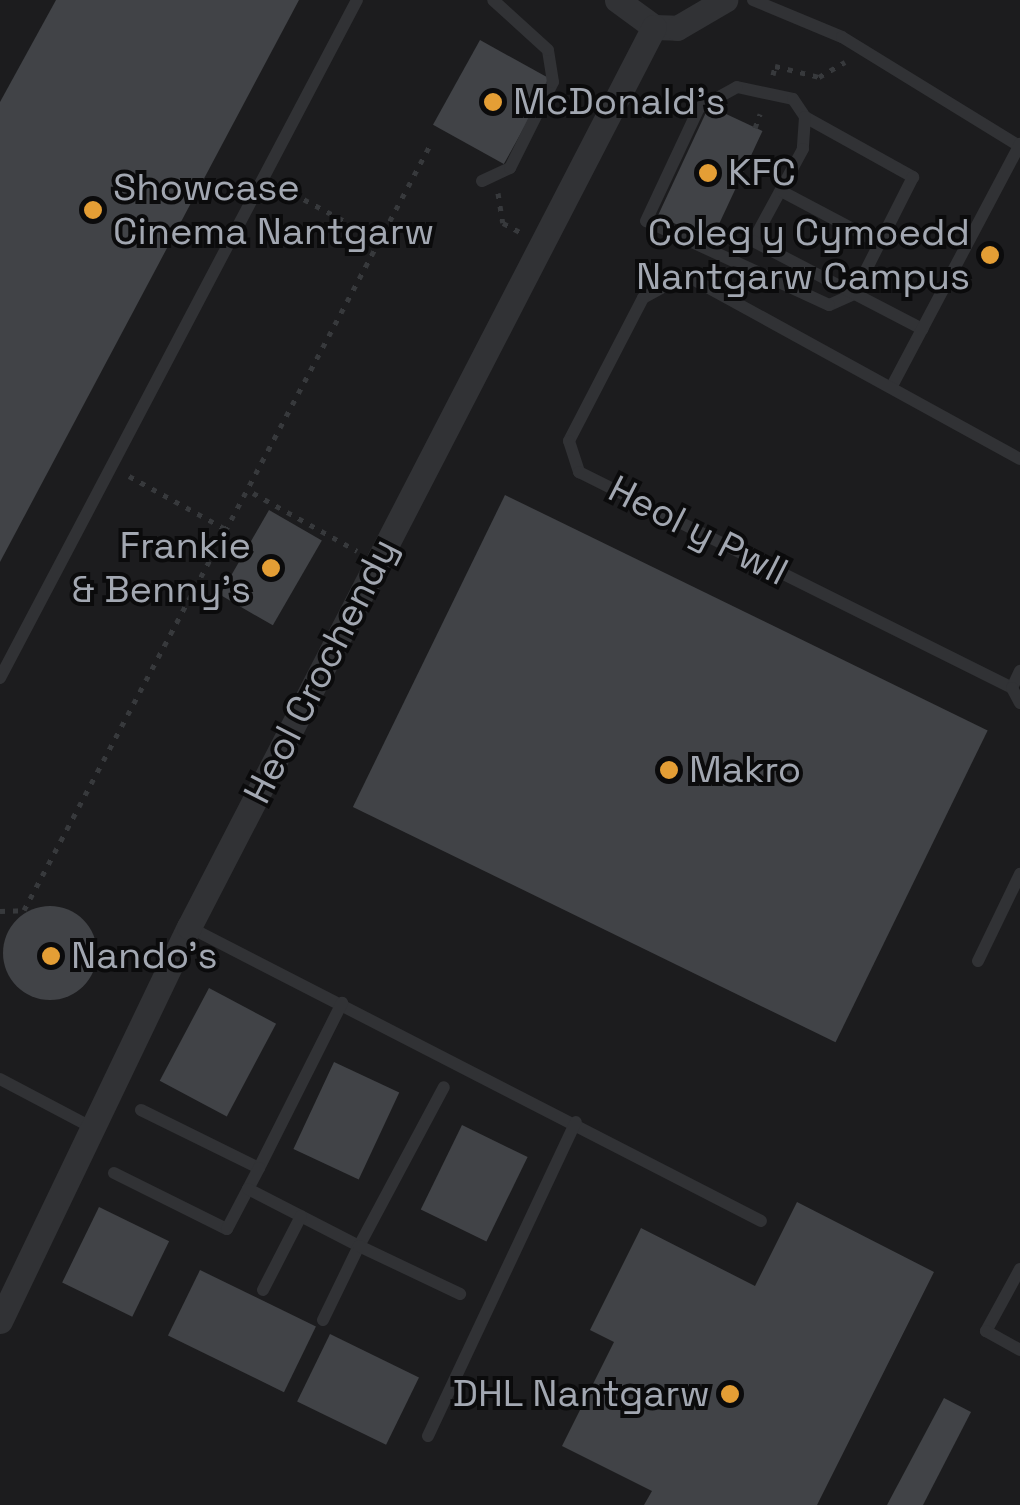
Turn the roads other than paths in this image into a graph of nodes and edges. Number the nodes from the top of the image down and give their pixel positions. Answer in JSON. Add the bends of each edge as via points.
{"nodes":[{"id":1,"x":356,"y":0,"type":"edge"},
{"id":2,"x":494,"y":0,"type":"edge"},
{"id":3,"x":617,"y":0,"type":"edge"},
{"id":4,"x":725,"y":0,"type":"edge"},
{"id":5,"x":752,"y":0,"type":"edge"},
{"id":6,"x":654,"y":26,"type":"junction"},
{"id":7,"x":805,"y":117,"type":"junction"},
{"id":8,"x":1019,"y":145,"type":"edge"},
{"id":9,"x":488,"y":178,"type":"road end"},
{"id":10,"x":781,"y":191,"type":"junction"},
{"id":11,"x":881,"y":244,"type":"junction"},
{"id":12,"x":854,"y":294,"type":"junction"},
{"id":13,"x":922,"y":329,"type":"junction"},
{"id":14,"x":892,"y":386,"type":"junction"},
{"id":15,"x":1020,"y":459,"type":"edge"},
{"id":16,"x":1020,"y":671,"type":"edge"},
{"id":17,"x":0,"y":678,"type":"edge"},
{"id":18,"x":1012,"y":688,"type":"junction"},
{"id":19,"x":1020,"y":703,"type":"edge"},
{"id":20,"x":1020,"y":874,"type":"edge"},
{"id":21,"x":189,"y":927,"type":"junction"},
{"id":22,"x":978,"y":961,"type":"dead end"},
{"id":23,"x":342,"y":1003,"type":"junction"},
{"id":24,"x":0,"y":1079,"type":"edge"},
{"id":25,"x":444,"y":1087,"type":"dead end"},
{"id":26,"x":141,"y":1110,"type":"dead end"},
{"id":27,"x":576,"y":1122,"type":"junction"},
{"id":28,"x":94,"y":1128,"type":"junction"},
{"id":29,"x":259,"y":1168,"type":"junction"},
{"id":30,"x":114,"y":1173,"type":"dead end"},
{"id":31,"x":248,"y":1189,"type":"junction"},
{"id":32,"x":300,"y":1216,"type":"junction"},
{"id":33,"x":761,"y":1221,"type":"dead end"},
{"id":34,"x":359,"y":1246,"type":"junction"},
{"id":35,"x":1020,"y":1269,"type":"edge"},
{"id":36,"x":262,"y":1290,"type":"dead end"},
{"id":37,"x":460,"y":1294,"type":"dead end"},
{"id":38,"x":0,"y":1320,"type":"edge"},
{"id":39,"x":323,"y":1320,"type":"dead end"},
{"id":40,"x":1020,"y":1350,"type":"edge"},
{"id":41,"x":428,"y":1436,"type":"dead end"}],
"edges":[{"from":1,"to":17,"type":"lane"},
{"from":2,"to":9,"type":"lane","via":[[548,50],[553,82],[510,168]]},
{"from":3,"to":6,"type":"street"},
{"from":4,"to":6,"type":"street","via":[[699,23]]},
{"from":5,"to":8,"type":"lane","via":[[865,51]]},
{"from":6,"to":21,"type":"street","name":"Heol Crochendy"},
{"from":7,"to":10,"type":"lane","via":[[803,149]]},
{"from":7,"to":11,"type":"lane","via":[[913,177]]},
{"from":7,"to":12,"type":"lane","via":[[768,89],[737,86],[699,108],[646,221],[829,305]]},
{"from":8,"to":13,"type":"lane"},
{"from":10,"to":11,"type":"lane"},
{"from":10,"to":12,"type":"lane","via":[[753,241]]},
{"from":11,"to":12,"type":"lane"},
{"from":12,"to":13,"type":"lane"},
{"from":13,"to":14,"type":"lane"},
{"from":14,"to":15,"type":"lane","name":"Heol y Pwll"},
{"from":14,"to":18,"type":"lane","name":"Heol y Pwll","via":[[685,274],[643,298],[569,441],[579,472]]},
{"from":16,"to":18,"type":"lane"},
{"from":18,"to":19,"type":"lane"},
{"from":20,"to":22,"type":"lane"},
{"from":21,"to":23,"type":"lane"},
{"from":21,"to":28,"type":"street","name":"Heol Crochendy"},
{"from":23,"to":27,"type":"lane"},
{"from":23,"to":29,"type":"lane"},
{"from":24,"to":28,"type":"lane"},
{"from":25,"to":34,"type":"lane"},
{"from":26,"to":29,"type":"lane"},
{"from":27,"to":33,"type":"lane"},
{"from":27,"to":41,"type":"lane"},
{"from":28,"to":38,"type":"street","name":"Heol Crochendy"},
{"from":29,"to":31,"type":"lane"},
{"from":30,"to":31,"type":"lane","via":[[227,1230]]},
{"from":31,"to":32,"type":"lane"},
{"from":32,"to":34,"type":"lane"},
{"from":32,"to":36,"type":"lane"},
{"from":34,"to":37,"type":"lane"},
{"from":34,"to":39,"type":"lane"},
{"from":35,"to":40,"type":"lane","via":[[986,1331]]}]}
